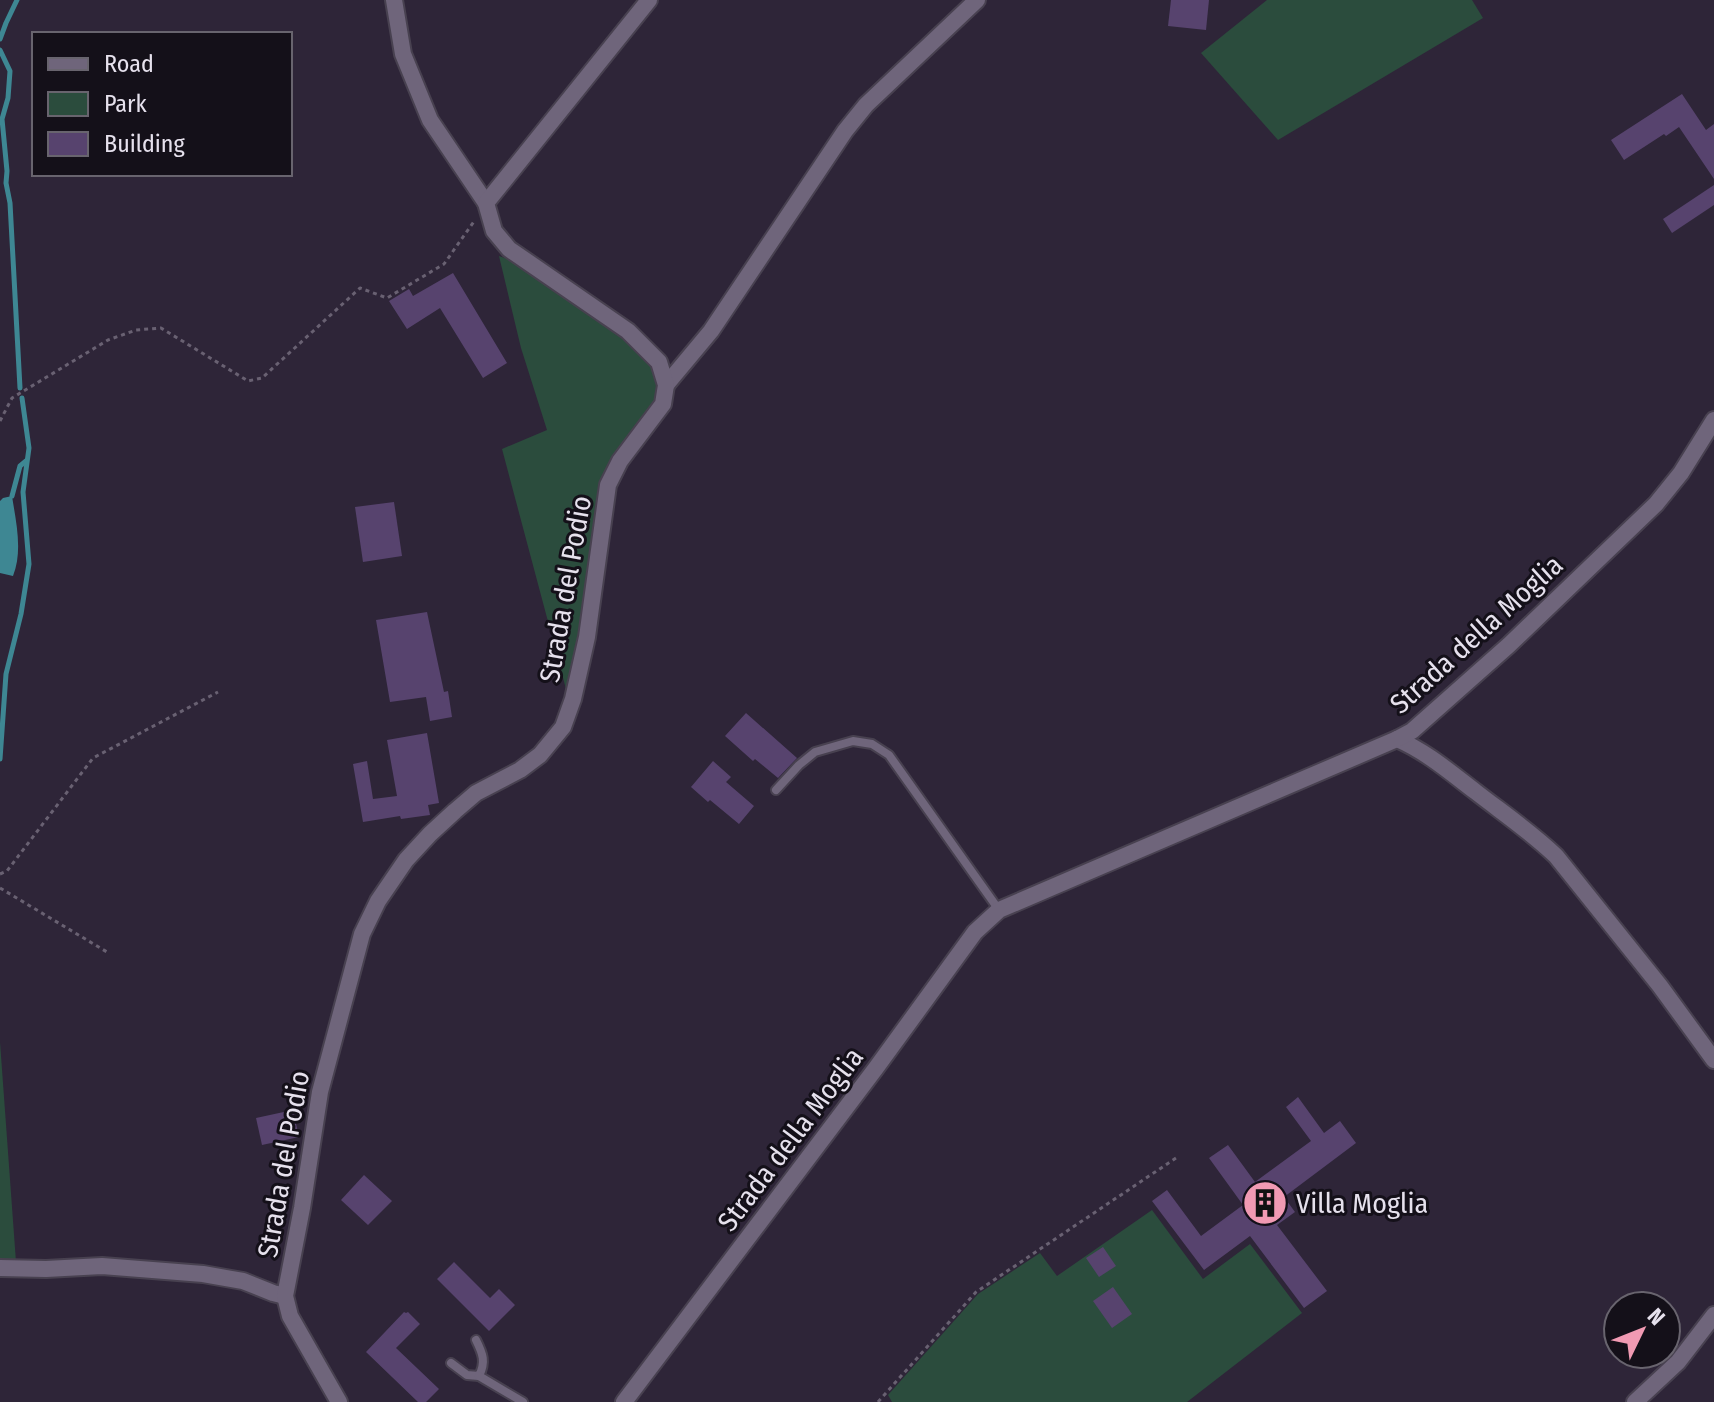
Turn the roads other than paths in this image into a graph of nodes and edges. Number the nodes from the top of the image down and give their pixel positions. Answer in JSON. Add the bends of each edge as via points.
{"nodes":[{"id":1,"x":394,"y":0,"type":"edge"},
{"id":2,"x":649,"y":0,"type":"edge"},
{"id":3,"x":977,"y":0,"type":"edge"},
{"id":4,"x":486,"y":203,"type":"junction"},
{"id":5,"x":666,"y":385,"type":"junction"},
{"id":6,"x":1714,"y":420,"type":"edge"},
{"id":7,"x":1397,"y":739,"type":"junction"},
{"id":8,"x":776,"y":790,"type":"dead end"},
{"id":9,"x":999,"y":910,"type":"junction"},
{"id":10,"x":1714,"y":1060,"type":"edge"},
{"id":11,"x":0,"y":1268,"type":"edge"},
{"id":12,"x":285,"y":1296,"type":"junction"},
{"id":13,"x":1714,"y":1315,"type":"edge"},
{"id":14,"x":476,"y":1340,"type":"dead end"},
{"id":15,"x":451,"y":1363,"type":"dead end"},
{"id":16,"x":479,"y":1376,"type":"junction"},
{"id":17,"x":339,"y":1402,"type":"edge"},
{"id":18,"x":523,"y":1402,"type":"edge"},
{"id":19,"x":624,"y":1402,"type":"edge"},
{"id":20,"x":1635,"y":1402,"type":"edge"}],
"edges":[{"from":1,"to":4,"type":"street","via":[[403,54],[430,120]]},
{"from":2,"to":4,"type":"street"},
{"from":3,"to":5,"type":"street","name":"Strada del Podio","via":[[866,105],[711,331]]},
{"from":4,"to":5,"type":"street","via":[[494,231],[509,249],[628,331],[659,362]]},
{"from":5,"to":12,"type":"street","name":"Strada del Podio","via":[[663,404],[608,485],[587,637],[563,727],[540,755],[476,793],[430,834],[378,901],[362,934],[320,1092]]},
{"from":6,"to":7,"type":"street","name":"Strada della Moglia","via":[[1656,504],[1509,645]]},
{"from":7,"to":9,"type":"street","name":"Strada della Moglia"},
{"from":7,"to":10,"type":"street","via":[[1437,762],[1556,856]]},
{"from":8,"to":9,"type":"lane","via":[[815,752],[853,741],[872,744],[889,755]]},
{"from":9,"to":19,"type":"street","name":"Strada della Moglia","via":[[975,932]]},
{"from":11,"to":12,"type":"street","name":"Strada del Podio","via":[[102,1266],[203,1274]]},
{"from":12,"to":17,"type":"street","name":"Strada del Podio","via":[[290,1316]]},
{"from":13,"to":20,"type":"street","via":[[1678,1362]]},
{"from":14,"to":16,"type":"lane","via":[[484,1354]]},
{"from":15,"to":16,"type":"lane","via":[[467,1375]]},
{"from":16,"to":18,"type":"lane"}]}
